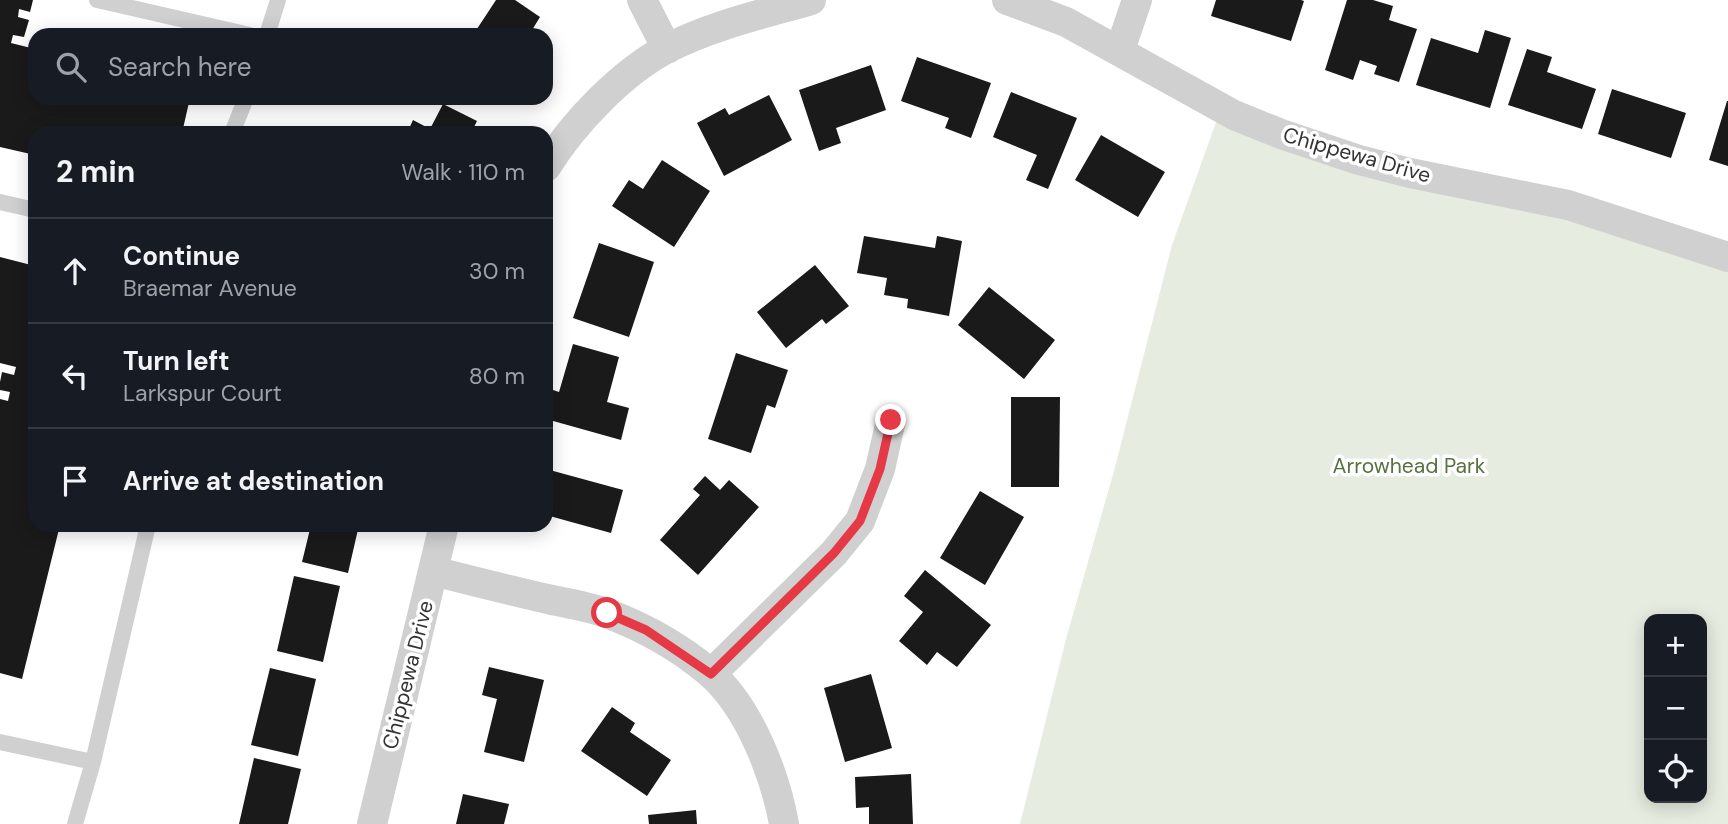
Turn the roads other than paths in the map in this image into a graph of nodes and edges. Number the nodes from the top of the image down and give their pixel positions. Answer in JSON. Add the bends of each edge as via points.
{"nodes":[{"id":1,"x":97,"y":0,"type":"edge"},
{"id":2,"x":278,"y":0,"type":"edge"},
{"id":3,"x":642,"y":0,"type":"edge"},
{"id":4,"x":811,"y":0,"type":"edge"},
{"id":5,"x":1007,"y":0,"type":"edge"},
{"id":6,"x":1137,"y":0,"type":"edge"},
{"id":7,"x":219,"y":28,"type":"edge"},
{"id":8,"x":270,"y":28,"type":"edge"},
{"id":9,"x":667,"y":49,"type":"junction"},
{"id":10,"x":1119,"y":50,"type":"junction"},
{"id":11,"x":243,"y":105,"type":"edge"},
{"id":12,"x":235,"y":126,"type":"edge"},
{"id":13,"x":553,"y":158,"type":"edge"},
{"id":14,"x":0,"y":202,"type":"edge"},
{"id":15,"x":28,"y":208,"type":"edge"},
{"id":16,"x":1728,"y":257,"type":"edge"},
{"id":17,"x":891,"y":420,"type":"dead end"},
{"id":18,"x":146,"y":532,"type":"edge"},
{"id":19,"x":442,"y":532,"type":"edge"},
{"id":20,"x":433,"y":571,"type":"junction"},
{"id":21,"x":711,"y":674,"type":"junction"},
{"id":22,"x":0,"y":742,"type":"edge"},
{"id":23,"x":93,"y":762,"type":"junction"},
{"id":24,"x":75,"y":824,"type":"edge"},
{"id":25,"x":372,"y":824,"type":"edge"},
{"id":26,"x":784,"y":824,"type":"edge"}],
"edges":[{"from":1,"to":7,"type":"lane"},
{"from":2,"to":8,"type":"lane"},
{"from":3,"to":9,"type":"street"},
{"from":4,"to":9,"type":"street","via":[[707,31]]},
{"from":5,"to":10,"type":"street","name":"Chippewa Drive","via":[[1066,22]]},
{"from":6,"to":10,"type":"street"},
{"from":9,"to":13,"type":"street","via":[[624,79],[582,119]]},
{"from":10,"to":16,"type":"street","name":"Chippewa Drive","via":[[1234,115],[1281,134],[1410,173],[1568,205]]},
{"from":11,"to":12,"type":"lane"},
{"from":14,"to":15,"type":"lane"},
{"from":17,"to":21,"type":"street","via":[[880,469],[860,521],[834,553]]},
{"from":18,"to":23,"type":"lane"},
{"from":19,"to":20,"type":"street","name":"Chippewa Drive"},
{"from":20,"to":21,"type":"street","via":[[607,613],[646,630]]},
{"from":20,"to":25,"type":"street","name":"Chippewa Drive"},
{"from":21,"to":26,"type":"street","via":[[763,754]]},
{"from":22,"to":23,"type":"lane"},
{"from":23,"to":24,"type":"lane"}]}
